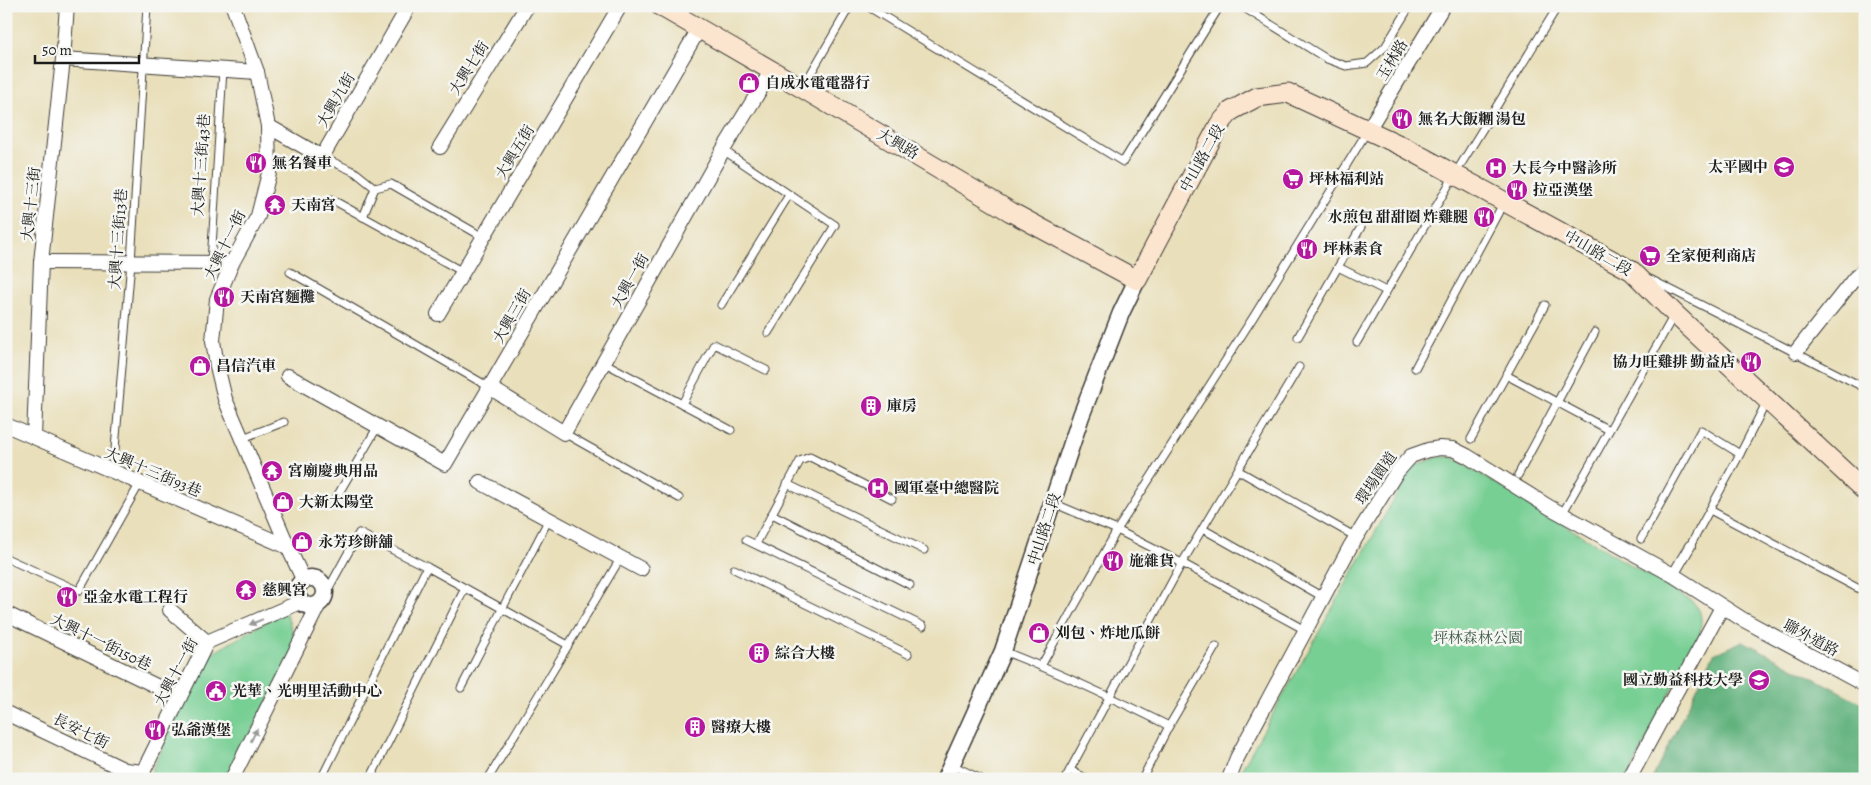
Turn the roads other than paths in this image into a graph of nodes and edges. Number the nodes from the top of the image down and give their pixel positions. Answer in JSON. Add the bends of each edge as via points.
{"nodes":[{"id":1,"x":66,"y":6,"type":"edge"},
{"id":2,"x":147,"y":6,"type":"edge"},
{"id":3,"x":232,"y":6,"type":"edge"},
{"id":4,"x":409,"y":6,"type":"edge"},
{"id":5,"x":526,"y":6,"type":"edge"},
{"id":6,"x":620,"y":6,"type":"edge"},
{"id":7,"x":850,"y":6,"type":"edge"},
{"id":8,"x":867,"y":6,"type":"edge"},
{"id":9,"x":1220,"y":6,"type":"edge"},
{"id":10,"x":1241,"y":6,"type":"edge"},
{"id":11,"x":1410,"y":6,"type":"edge"},
{"id":12,"x":1443,"y":6,"type":"edge"},
{"id":13,"x":1558,"y":6,"type":"edge"},
{"id":14,"x":668,"y":8,"type":"edge"},
{"id":15,"x":700,"y":29,"type":"junction"},
{"id":16,"x":63,"y":60,"type":"junction"},
{"id":17,"x":143,"y":64,"type":"junction"},
{"id":18,"x":223,"y":70,"type":"junction"},
{"id":19,"x":772,"y":70,"type":"junction"},
{"id":20,"x":257,"y":72,"type":"junction"},
{"id":21,"x":802,"y":88,"type":"junction"},
{"id":22,"x":268,"y":126,"type":"junction"},
{"id":23,"x":1368,"y":130,"type":"junction"},
{"id":24,"x":440,"y":147,"type":"dead end"},
{"id":25,"x":723,"y":150,"type":"junction"},
{"id":26,"x":322,"y":157,"type":"junction"},
{"id":27,"x":1455,"y":174,"type":"junction"},
{"id":28,"x":375,"y":188,"type":"junction"},
{"id":29,"x":789,"y":195,"type":"junction"},
{"id":30,"x":330,"y":199,"type":"dead end"},
{"id":31,"x":1504,"y":202,"type":"junction"},
{"id":32,"x":363,"y":217,"type":"junction"},
{"id":33,"x":1361,"y":227,"type":"dead end"},
{"id":34,"x":483,"y":237,"type":"junction"},
{"id":35,"x":41,"y":262,"type":"junction"},
{"id":36,"x":131,"y":262,"type":"junction"},
{"id":37,"x":211,"y":262,"type":"junction"},
{"id":38,"x":232,"y":263,"type":"junction"},
{"id":39,"x":1620,"y":265,"type":"junction"},
{"id":40,"x":1338,"y":267,"type":"junction"},
{"id":41,"x":1865,"y":269,"type":"edge"},
{"id":42,"x":290,"y":272,"type":"dead end"},
{"id":43,"x":463,"y":272,"type":"junction"},
{"id":44,"x":1137,"y":280,"type":"junction"},
{"id":45,"x":1860,"y":282,"type":"edge"},
{"id":46,"x":1386,"y":291,"type":"junction"},
{"id":47,"x":721,"y":305,"type":"dead end"},
{"id":48,"x":1544,"y":305,"type":"dead end"},
{"id":49,"x":438,"y":314,"type":"dead end"},
{"id":50,"x":1675,"y":314,"type":"junction"},
{"id":51,"x":1595,"y":332,"type":"dead end"},
{"id":52,"x":768,"y":333,"type":"dead end"},
{"id":53,"x":1298,"y":337,"type":"dead end"},
{"id":54,"x":1357,"y":342,"type":"dead end"},
{"id":55,"x":1796,"y":352,"type":"junction"},
{"id":56,"x":603,"y":362,"type":"junction"},
{"id":57,"x":1299,"y":367,"type":"dead end"},
{"id":58,"x":1415,"y":368,"type":"dead end"},
{"id":59,"x":766,"y":370,"type":"dead end"},
{"id":60,"x":1506,"y":375,"type":"junction"},
{"id":61,"x":288,"y":376,"type":"dead end"},
{"id":62,"x":489,"y":387,"type":"junction"},
{"id":63,"x":1865,"y":388,"type":"edge"},
{"id":64,"x":1767,"y":400,"type":"junction"},
{"id":65,"x":1557,"y":403,"type":"junction"},
{"id":66,"x":682,"y":404,"type":"junction"},
{"id":67,"x":284,"y":422,"type":"dead end"},
{"id":68,"x":6,"y":425,"type":"edge"},
{"id":69,"x":378,"y":426,"type":"junction"},
{"id":70,"x":731,"y":430,"type":"dead end"},
{"id":71,"x":1609,"y":430,"type":"junction"},
{"id":72,"x":564,"y":433,"type":"junction"},
{"id":73,"x":34,"y":437,"type":"junction"},
{"id":74,"x":243,"y":438,"type":"junction"},
{"id":75,"x":1471,"y":439,"type":"dead end"},
{"id":76,"x":1740,"y":454,"type":"junction"},
{"id":77,"x":1239,"y":471,"type":"junction"},
{"id":78,"x":112,"y":473,"type":"junction"},
{"id":79,"x":1518,"y":475,"type":"dead end"},
{"id":80,"x":480,"y":482,"type":"dead end"},
{"id":81,"x":140,"y":483,"type":"junction"},
{"id":82,"x":787,"y":484,"type":"junction"},
{"id":83,"x":1865,"y":491,"type":"edge"},
{"id":84,"x":336,"y":498,"type":"dead end"},
{"id":85,"x":679,"y":498,"type":"dead end"},
{"id":86,"x":892,"y":500,"type":"dead end"},
{"id":87,"x":1053,"y":503,"type":"junction"},
{"id":88,"x":1565,"y":509,"type":"dead end"},
{"id":89,"x":1710,"y":510,"type":"junction"},
{"id":90,"x":772,"y":514,"type":"junction"},
{"id":91,"x":549,"y":520,"type":"junction"},
{"id":92,"x":1203,"y":529,"type":"junction"},
{"id":93,"x":1117,"y":530,"type":"junction"},
{"id":94,"x":1356,"y":537,"type":"junction"},
{"id":95,"x":1641,"y":539,"type":"dead end"},
{"id":96,"x":746,"y":540,"type":"dead end"},
{"id":97,"x":756,"y":544,"type":"junction"},
{"id":98,"x":1690,"y":546,"type":"joint"},
{"id":99,"x":288,"y":548,"type":"junction"},
{"id":100,"x":924,"y":550,"type":"dead end"},
{"id":101,"x":6,"y":558,"type":"edge"},
{"id":102,"x":620,"y":559,"type":"junction"},
{"id":103,"x":1182,"y":563,"type":"junction"},
{"id":104,"x":427,"y":567,"type":"junction"},
{"id":105,"x":734,"y":568,"type":"dead end"},
{"id":106,"x":641,"y":569,"type":"dead end"},
{"id":107,"x":1673,"y":575,"type":"junction"},
{"id":108,"x":303,"y":579,"type":"junction"},
{"id":109,"x":910,"y":585,"type":"dead end"},
{"id":110,"x":466,"y":588,"type":"junction"},
{"id":111,"x":1865,"y":592,"type":"edge"},
{"id":112,"x":1323,"y":597,"type":"junction"},
{"id":113,"x":322,"y":600,"type":"junction"},
{"id":114,"x":300,"y":602,"type":"junction"},
{"id":115,"x":1722,"y":607,"type":"junction"},
{"id":116,"x":503,"y":609,"type":"junction"},
{"id":117,"x":170,"y":610,"type":"dead end"},
{"id":118,"x":9,"y":615,"type":"dead end"},
{"id":119,"x":1742,"y":619,"type":"joint"},
{"id":120,"x":923,"y":626,"type":"dead end"},
{"id":121,"x":1305,"y":630,"type":"junction"},
{"id":122,"x":207,"y":642,"type":"junction"},
{"id":123,"x":568,"y":645,"type":"junction"},
{"id":124,"x":1216,"y":646,"type":"dead end"},
{"id":125,"x":1003,"y":651,"type":"junction"},
{"id":126,"x":908,"y":654,"type":"dead end"},
{"id":127,"x":1041,"y":666,"type":"junction"},
{"id":128,"x":1865,"y":685,"type":"edge"},
{"id":129,"x":461,"y":688,"type":"dead end"},
{"id":130,"x":1110,"y":696,"type":"junction"},
{"id":131,"x":179,"y":697,"type":"junction"},
{"id":132,"x":6,"y":713,"type":"edge"},
{"id":133,"x":1169,"y":726,"type":"junction"},
{"id":134,"x":1070,"y":770,"type":"junction"},
{"id":135,"x":949,"y":772,"type":"edge"},
{"id":136,"x":123,"y":775,"type":"edge"},
{"id":137,"x":144,"y":775,"type":"edge"},
{"id":138,"x":232,"y":779,"type":"edge"},
{"id":139,"x":321,"y":779,"type":"edge"},
{"id":140,"x":370,"y":779,"type":"edge"},
{"id":141,"x":488,"y":779,"type":"edge"},
{"id":142,"x":982,"y":779,"type":"edge"},
{"id":143,"x":1065,"y":779,"type":"edge"},
{"id":144,"x":1087,"y":779,"type":"edge"},
{"id":145,"x":1142,"y":779,"type":"edge"},
{"id":146,"x":1229,"y":779,"type":"edge"},
{"id":147,"x":1629,"y":779,"type":"edge"}],
"edges":[{"from":1,"to":16,"type":"street","name":"大興十三街"},
{"from":2,"to":17,"type":"lane","name":"大興十三街13巷"},
{"from":3,"to":20,"type":"street","name":"大興十一街"},
{"from":4,"to":26,"type":"street","name":"大興九街"},
{"from":5,"to":24,"type":"street","name":"大興七街"},
{"from":6,"to":34,"type":"street","name":"大興五街"},
{"from":7,"to":21,"type":"lane"},
{"from":8,"to":9,"type":"lane","via":[[1123,162]]},
{"from":10,"to":11,"type":"lane","via":[[1327,59],[1346,66],[1367,62],[1385,48]]},
{"from":12,"to":23,"type":"street","name":"玉林路"},
{"from":13,"to":27,"type":"lane"},
{"from":14,"to":15,"type":"main road","name":"大興路"},
{"from":15,"to":19,"type":"main road","name":"大興路"},
{"from":15,"to":62,"type":"street","name":"大興三街"},
{"from":16,"to":17,"type":"street"},
{"from":16,"to":35,"type":"street","name":"大興十三街"},
{"from":17,"to":18,"type":"street"},
{"from":17,"to":36,"type":"lane","name":"大興十三街13巷"},
{"from":18,"to":20,"type":"street"},
{"from":18,"to":37,"type":"lane","name":"大興十三街43巷"},
{"from":19,"to":21,"type":"main road","name":"大興路"},
{"from":19,"to":25,"type":"street","name":"大興一街"},
{"from":20,"to":22,"type":"street","name":"大興十一街"},
{"from":21,"to":44,"type":"main road","name":"大興路","via":[[1011,212]]},
{"from":22,"to":26,"type":"street"},
{"from":22,"to":38,"type":"street","name":"大興十一街","via":[[268,173],[258,216]]},
{"from":23,"to":27,"type":"main road","name":"中山路二段"},
{"from":23,"to":44,"type":"main road","name":"中山路二段","via":[[1288,93],[1257,97],[1231,111],[1219,125]]},
{"from":23,"to":93,"type":"lane"},
{"from":25,"to":29,"type":"lane"},
{"from":25,"to":56,"type":"street","name":"大興一街"},
{"from":26,"to":28,"type":"lane","via":[[355,172]]},
{"from":27,"to":31,"type":"main road","name":"中山路二段"},
{"from":27,"to":46,"type":"lane"},
{"from":28,"to":32,"type":"lane"},
{"from":28,"to":34,"type":"lane","via":[[391,184]]},
{"from":29,"to":47,"type":"lane"},
{"from":29,"to":52,"type":"lane","via":[[835,225]]},
{"from":30,"to":32,"type":"lane"},
{"from":31,"to":39,"type":"main road","name":"中山路二段"},
{"from":31,"to":58,"type":"lane"},
{"from":32,"to":43,"type":"lane"},
{"from":33,"to":40,"type":"lane"},
{"from":34,"to":43,"type":"street","name":"大興五街"},
{"from":35,"to":36,"type":"street"},
{"from":35,"to":73,"type":"street","name":"大興十三街"},
{"from":36,"to":37,"type":"street"},
{"from":36,"to":78,"type":"lane","name":"大興十三街13巷"},
{"from":37,"to":38,"type":"street"},
{"from":38,"to":74,"type":"street","name":"大興十一街","via":[[217,299],[213,341],[225,399]]},
{"from":39,"to":50,"type":"main road","name":"中山路二段","via":[[1632,272]]},
{"from":39,"to":55,"type":"lane"},
{"from":40,"to":46,"type":"lane"},
{"from":40,"to":53,"type":"lane"},
{"from":41,"to":45,"type":"street"},
{"from":42,"to":62,"type":"lane"},
{"from":43,"to":49,"type":"street","name":"大興五街"},
{"from":44,"to":87,"type":"street","name":"中山路二段","via":[[1081,416]]},
{"from":45,"to":55,"type":"street"},
{"from":46,"to":54,"type":"lane"},
{"from":48,"to":60,"type":"lane"},
{"from":50,"to":64,"type":"main road","name":"中山路二段"},
{"from":50,"to":71,"type":"lane"},
{"from":51,"to":65,"type":"lane"},
{"from":55,"to":63,"type":"lane"},
{"from":56,"to":66,"type":"lane"},
{"from":56,"to":72,"type":"street","name":"大興一街"},
{"from":57,"to":77,"type":"lane"},
{"from":59,"to":66,"type":"lane","via":[[714,344]]},
{"from":60,"to":65,"type":"lane"},
{"from":60,"to":75,"type":"lane"},
{"from":61,"to":69,"type":"street","name":"大興三街"},
{"from":62,"to":69,"type":"street","name":"大興三街","via":[[445,464]]},
{"from":62,"to":72,"type":"street"},
{"from":64,"to":76,"type":"lane"},
{"from":64,"to":83,"type":"main road","name":"中山路二段"},
{"from":65,"to":71,"type":"lane"},
{"from":65,"to":79,"type":"lane"},
{"from":66,"to":70,"type":"lane"},
{"from":67,"to":74,"type":"lane"},
{"from":68,"to":73,"type":"street","name":"大興十三街93巷"},
{"from":69,"to":84,"type":"lane"},
{"from":71,"to":88,"type":"lane"},
{"from":72,"to":85,"type":"lane"},
{"from":73,"to":78,"type":"street","name":"大興十三街93巷"},
{"from":74,"to":99,"type":"street","name":"大興十一街"},
{"from":76,"to":89,"type":"lane"},
{"from":76,"to":95,"type":"lane","via":[[1701,430]]},
{"from":77,"to":92,"type":"lane"},
{"from":77,"to":94,"type":"lane"},
{"from":78,"to":81,"type":"street","name":"大興十三街93巷"},
{"from":80,"to":91,"type":"street"},
{"from":81,"to":99,"type":"street","name":"大興十三街93巷"},
{"from":81,"to":101,"type":"lane","via":[[79,591]]},
{"from":82,"to":86,"type":"lane","via":[[800,461],[810,457]]},
{"from":82,"to":90,"type":"lane"},
{"from":82,"to":100,"type":"lane"},
{"from":87,"to":93,"type":"lane"},
{"from":87,"to":125,"type":"street","name":"中山路二段"},
{"from":89,"to":98,"type":"lane"},
{"from":89,"to":111,"type":"lane"},
{"from":90,"to":97,"type":"lane"},
{"from":90,"to":109,"type":"lane"},
{"from":91,"to":102,"type":"street"},
{"from":91,"to":116,"type":"lane"},
{"from":92,"to":103,"type":"lane"},
{"from":92,"to":112,"type":"lane"},
{"from":93,"to":103,"type":"lane"},
{"from":93,"to":127,"type":"lane"},
{"from":94,"to":107,"type":"street","name":"環場園道","via":[[1396,473],[1412,456],[1440,448],[1453,449],[1549,507]]},
{"from":94,"to":112,"type":"street","name":"環場園道"},
{"from":96,"to":97,"type":"lane"},
{"from":97,"to":120,"type":"lane"},
{"from":98,"to":107,"type":"street"},
{"from":99,"to":108,"type":"street","name":"大興十一街"},
{"from":102,"to":106,"type":"street"},
{"from":102,"to":123,"type":"lane"},
{"from":103,"to":121,"type":"lane"},
{"from":103,"to":130,"type":"lane"},
{"from":104,"to":110,"type":"lane"},
{"from":104,"to":113,"type":"lane","via":[[359,533]]},
{"from":104,"to":139,"type":"lane"},
{"from":105,"to":126,"type":"lane"},
{"from":107,"to":115,"type":"street","name":"環場園道"},
{"from":108,"to":113,"type":"street","via":[[317,579],[325,588]]},
{"from":108,"to":114,"type":"street","via":[[297,588]]},
{"from":110,"to":116,"type":"lane"},
{"from":110,"to":140,"type":"lane"},
{"from":112,"to":121,"type":"street","name":"環場園道"},
{"from":113,"to":114,"type":"street","via":[[308,606]]},
{"from":138,"to":113,"type":"street","one_way":true},
{"from":114,"to":122,"type":"street","name":"大興十一街","one_way":true},
{"from":115,"to":119,"type":"street","name":"環場園道"},
{"from":115,"to":147,"type":"street"},
{"from":116,"to":123,"type":"lane"},
{"from":116,"to":129,"type":"lane"},
{"from":117,"to":122,"type":"street"},
{"from":118,"to":131,"type":"street","name":"大興十一街150巷"},
{"from":119,"to":128,"type":"street","name":"聯外道路"},
{"from":121,"to":146,"type":"street","name":"環場園道"},
{"from":122,"to":131,"type":"street","name":"大興十一街"},
{"from":123,"to":141,"type":"lane"},
{"from":124,"to":133,"type":"lane"},
{"from":125,"to":127,"type":"lane"},
{"from":125,"to":135,"type":"street","name":"中山路二段"},
{"from":127,"to":130,"type":"lane"},
{"from":130,"to":133,"type":"lane"},
{"from":130,"to":134,"type":"lane"},
{"from":131,"to":137,"type":"street","name":"大興十一街"},
{"from":132,"to":136,"type":"street","name":"長安七街"},
{"from":133,"to":145,"type":"lane"},
{"from":134,"to":143,"type":"lane"},
{"from":134,"to":144,"type":"lane"},
{"from":135,"to":142,"type":"lane"},
{"from":136,"to":137,"type":"street","name":"長安七街"}]}
